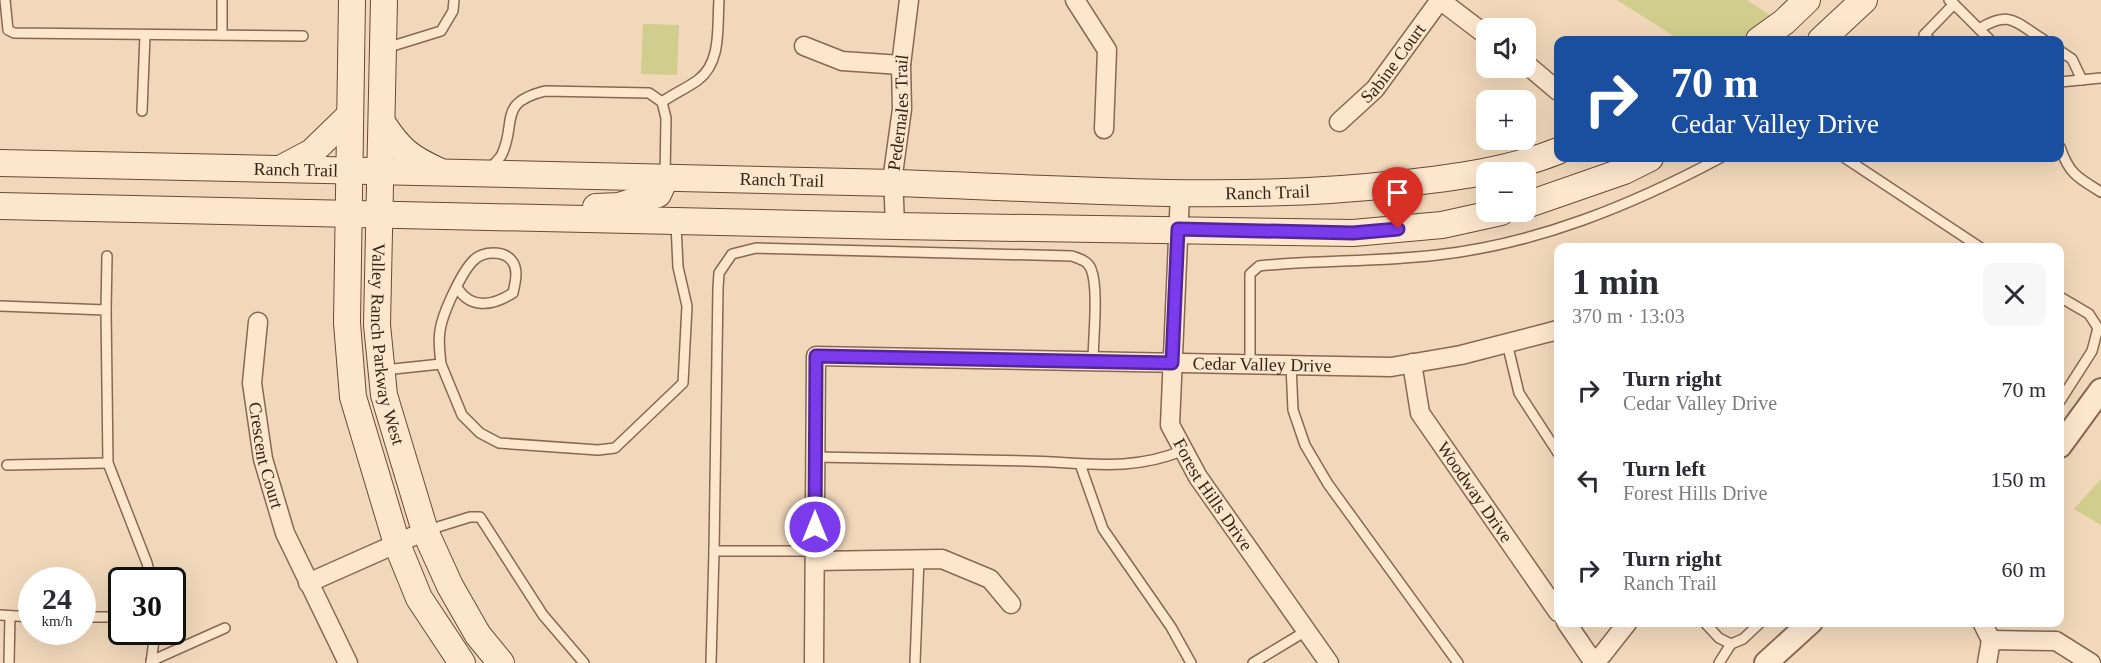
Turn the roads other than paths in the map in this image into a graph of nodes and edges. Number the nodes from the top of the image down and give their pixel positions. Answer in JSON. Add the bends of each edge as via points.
{"nodes":[{"id":1,"x":6,"y":0,"type":"edge"},
{"id":2,"x":222,"y":0,"type":"edge"},
{"id":3,"x":352,"y":0,"type":"edge"},
{"id":4,"x":384,"y":0,"type":"edge"},
{"id":5,"x":454,"y":0,"type":"edge"},
{"id":6,"x":718,"y":0,"type":"edge"},
{"id":7,"x":909,"y":0,"type":"edge"},
{"id":8,"x":1075,"y":0,"type":"edge"},
{"id":9,"x":1440,"y":0,"type":"edge"},
{"id":10,"x":1807,"y":0,"type":"edge"},
{"id":11,"x":1864,"y":0,"type":"edge"},
{"id":12,"x":1951,"y":2,"type":"edge"},
{"id":13,"x":1476,"y":27,"type":"edge"},
{"id":14,"x":1979,"y":29,"type":"junction"},
{"id":15,"x":145,"y":34,"type":"junction"},
{"id":16,"x":222,"y":35,"type":"junction"},
{"id":17,"x":303,"y":36,"type":"dead end"},
{"id":18,"x":1765,"y":36,"type":"edge"},
{"id":19,"x":1825,"y":36,"type":"edge"},
{"id":20,"x":1925,"y":36,"type":"edge"},
{"id":21,"x":1986,"y":36,"type":"edge"},
{"id":22,"x":2037,"y":36,"type":"edge"},
{"id":23,"x":804,"y":45,"type":"dead end"},
{"id":24,"x":384,"y":49,"type":"junction"},
{"id":25,"x":2064,"y":54,"type":"edge"},
{"id":26,"x":901,"y":65,"type":"junction"},
{"id":27,"x":1536,"y":72,"type":"edge"},
{"id":28,"x":2101,"y":78,"type":"edge"},
{"id":29,"x":2082,"y":80,"type":"junction"},
{"id":30,"x":2064,"y":82,"type":"edge"},
{"id":31,"x":1554,"y":88,"type":"edge"},
{"id":32,"x":662,"y":102,"type":"junction"},
{"id":33,"x":142,"y":111,"type":"dead end"},
{"id":34,"x":350,"y":115,"type":"junction"},
{"id":35,"x":1339,"y":122,"type":"dead end"},
{"id":36,"x":383,"y":124,"type":"junction"},
{"id":37,"x":1104,"y":129,"type":"dead end"},
{"id":38,"x":1554,"y":153,"type":"edge"},
{"id":39,"x":2064,"y":160,"type":"edge"},
{"id":40,"x":1712,"y":162,"type":"edge"},
{"id":41,"x":1851,"y":162,"type":"edge"},
{"id":42,"x":0,"y":163,"type":"edge"},
{"id":43,"x":1620,"y":164,"type":"edge"},
{"id":44,"x":279,"y":170,"type":"junction"},
{"id":45,"x":349,"y":172,"type":"junction"},
{"id":46,"x":381,"y":173,"type":"junction"},
{"id":47,"x":445,"y":174,"type":"junction"},
{"id":48,"x":485,"y":174,"type":"junction"},
{"id":49,"x":665,"y":179,"type":"junction"},
{"id":50,"x":893,"y":183,"type":"junction"},
{"id":51,"x":2101,"y":192,"type":"edge"},
{"id":52,"x":1180,"y":193,"type":"junction"},
{"id":53,"x":1536,"y":201,"type":"edge"},
{"id":54,"x":0,"y":206,"type":"edge"},
{"id":55,"x":349,"y":213,"type":"junction"},
{"id":56,"x":378,"y":213,"type":"junction"},
{"id":57,"x":1476,"y":218,"type":"edge"},
{"id":58,"x":528,"y":219,"type":"junction"},
{"id":59,"x":676,"y":221,"type":"junction"},
{"id":60,"x":895,"y":226,"type":"junction"},
{"id":61,"x":1178,"y":229,"type":"junction"},
{"id":62,"x":1973,"y":243,"type":"edge"},
{"id":63,"x":107,"y":256,"type":"dead end"},
{"id":64,"x":458,"y":289,"type":"junction"},
{"id":65,"x":2064,"y":299,"type":"edge"},
{"id":66,"x":0,"y":306,"type":"edge"},
{"id":67,"x":106,"y":310,"type":"junction"},
{"id":68,"x":258,"y":322,"type":"dead end"},
{"id":69,"x":1554,"y":331,"type":"edge"},
{"id":70,"x":1507,"y":343,"type":"junction"},
{"id":71,"x":1093,"y":362,"type":"junction"},
{"id":72,"x":1172,"y":363,"type":"junction"},
{"id":73,"x":1412,"y":363,"type":"junction"},
{"id":74,"x":441,"y":364,"type":"junction"},
{"id":75,"x":1250,"y":364,"type":"junction"},
{"id":76,"x":1291,"y":365,"type":"junction"},
{"id":77,"x":381,"y":370,"type":"junction"},
{"id":78,"x":2101,"y":390,"type":"edge"},
{"id":79,"x":2064,"y":395,"type":"edge"},
{"id":80,"x":2064,"y":441,"type":"edge"},
{"id":81,"x":1554,"y":447,"type":"edge"},
{"id":82,"x":1184,"y":450,"type":"junction"},
{"id":83,"x":815,"y":457,"type":"junction"},
{"id":84,"x":108,"y":463,"type":"junction"},
{"id":85,"x":1080,"y":464,"type":"junction"},
{"id":86,"x":7,"y":465,"type":"dead end"},
{"id":87,"x":425,"y":531,"type":"junction"},
{"id":88,"x":397,"y":544,"type":"junction"},
{"id":89,"x":714,"y":551,"type":"junction"},
{"id":90,"x":815,"y":556,"type":"junction"},
{"id":91,"x":918,"y":559,"type":"junction"},
{"id":92,"x":147,"y":567,"type":"edge"},
{"id":93,"x":308,"y":583,"type":"junction"},
{"id":94,"x":1011,"y":604,"type":"dead end"},
{"id":95,"x":1554,"y":606,"type":"edge"},
{"id":96,"x":5,"y":616,"type":"edge"},
{"id":97,"x":1569,"y":627,"type":"edge"},
{"id":98,"x":1625,"y":627,"type":"edge"},
{"id":99,"x":1709,"y":627,"type":"edge"},
{"id":100,"x":1756,"y":627,"type":"edge"},
{"id":101,"x":1806,"y":627,"type":"edge"},
{"id":102,"x":1984,"y":627,"type":"edge"},
{"id":103,"x":225,"y":628,"type":"dead end"},
{"id":104,"x":1306,"y":631,"type":"junction"},
{"id":105,"x":1991,"y":640,"type":"junction"},
{"id":106,"x":1731,"y":644,"type":"junction"},
{"id":107,"x":153,"y":645,"type":"edge"},
{"id":108,"x":151,"y":662,"type":"edge"},
{"id":109,"x":9,"y":663,"type":"edge"},
{"id":110,"x":348,"y":663,"type":"edge"},
{"id":111,"x":462,"y":663,"type":"edge"},
{"id":112,"x":501,"y":663,"type":"edge"},
{"id":113,"x":584,"y":663,"type":"edge"},
{"id":114,"x":711,"y":663,"type":"edge"},
{"id":115,"x":814,"y":663,"type":"edge"},
{"id":116,"x":915,"y":663,"type":"edge"},
{"id":117,"x":1191,"y":663,"type":"edge"},
{"id":118,"x":1253,"y":663,"type":"edge"},
{"id":119,"x":1329,"y":663,"type":"edge"},
{"id":120,"x":1458,"y":663,"type":"edge"},
{"id":121,"x":1719,"y":663,"type":"edge"},
{"id":122,"x":1766,"y":663,"type":"edge"},
{"id":123,"x":1987,"y":663,"type":"edge"},
{"id":124,"x":2091,"y":663,"type":"edge"}],
"edges":[{"from":1,"to":15,"type":"lane","via":[[6,24],[14,33]]},
{"from":2,"to":16,"type":"lane"},
{"from":3,"to":34,"type":"main road","name":"Valley Ranch Parkway West"},
{"from":4,"to":24,"type":"main road","name":"Valley Ranch Parkway West"},
{"from":5,"to":24,"type":"lane","via":[[453,11],[441,30]]},
{"from":6,"to":32,"type":"lane","via":[[716,50],[711,66],[699,80]]},
{"from":7,"to":26,"type":"street","name":"Pedernales Trail"},
{"from":8,"to":37,"type":"street","via":[[1107,50]]},
{"from":9,"to":13,"type":"street"},
{"from":9,"to":35,"type":"street","name":"Sabine Court","via":[[1375,88]]},
{"from":10,"to":18,"type":"main road"},
{"from":11,"to":19,"type":"main road"},
{"from":12,"to":14,"type":"lane"},
{"from":12,"to":20,"type":"lane"},
{"from":14,"to":21,"type":"lane"},
{"from":14,"to":22,"type":"lane","via":[[1995,19],[2011,20]]},
{"from":15,"to":16,"type":"lane"},
{"from":15,"to":33,"type":"lane"},
{"from":16,"to":17,"type":"lane"},
{"from":23,"to":26,"type":"street","via":[[842,61]]},
{"from":24,"to":36,"type":"main road","name":"Valley Ranch Parkway West"},
{"from":25,"to":29,"type":"lane","via":[[2072,59]]},
{"from":26,"to":50,"type":"street","name":"Pedernales Trail","via":[[902,109]]},
{"from":27,"to":31,"type":"street"},
{"from":28,"to":29,"type":"lane"},
{"from":29,"to":30,"type":"lane"},
{"from":32,"to":48,"type":"lane","via":[[649,93],[544,91],[528,96],[515,105],[502,154]]},
{"from":32,"to":49,"type":"lane","via":[[666,118]]},
{"from":34,"to":44,"type":"main road","via":[[312,152]]},
{"from":34,"to":45,"type":"main road","name":"Valley Ranch Parkway West"},
{"from":36,"to":46,"type":"main road","name":"Valley Ranch Parkway West"},
{"from":36,"to":47,"type":"main road","via":[[408,156]]},
{"from":38,"to":52,"type":"main road","name":"Ranch Trail","via":[[1448,178],[1331,192]]},
{"from":39,"to":51,"type":"lane","via":[[2075,177]]},
{"from":40,"to":75,"type":"lane","via":[[1658,191],[1516,242],[1439,255],[1259,266],[1250,274]]},
{"from":41,"to":62,"type":"lane"},
{"from":42,"to":44,"type":"main road","name":"Ranch Trail"},
{"from":43,"to":53,"type":"main road"},
{"from":44,"to":45,"type":"main road","name":"Ranch Trail"},
{"from":45,"to":46,"type":"main road","name":"Ranch Trail"},
{"from":45,"to":55,"type":"main road","name":"Valley Ranch Parkway West"},
{"from":46,"to":47,"type":"main road","name":"Ranch Trail"},
{"from":46,"to":56,"type":"main road","name":"Valley Ranch Parkway West"},
{"from":47,"to":48,"type":"main road","name":"Ranch Trail"},
{"from":48,"to":49,"type":"main road","name":"Ranch Trail"},
{"from":49,"to":50,"type":"main road","name":"Ranch Trail"},
{"from":49,"to":58,"type":"main road","via":[[658,194],[619,206],[570,207]]},
{"from":50,"to":52,"type":"main road","name":"Ranch Trail"},
{"from":50,"to":60,"type":"street","name":"Pedernales Trail"},
{"from":52,"to":61,"type":"street","name":"Forest Hills Drive"},
{"from":54,"to":55,"type":"main road","name":"Ranch Trail"},
{"from":55,"to":56,"type":"main road","name":"Ranch Trail"},
{"from":55,"to":88,"type":"main road","name":"Valley Ranch Parkway West","via":[[347,322],[353,397]]},
{"from":56,"to":58,"type":"main road","name":"Ranch Trail"},
{"from":56,"to":77,"type":"main road","name":"Valley Ranch Parkway West","via":[[376,325]]},
{"from":57,"to":61,"type":"main road","name":"Ranch Trail","via":[[1443,225],[1353,233]]},
{"from":58,"to":59,"type":"main road","name":"Ranch Trail"},
{"from":59,"to":60,"type":"main road","name":"Ranch Trail"},
{"from":59,"to":74,"type":"lane","via":[[678,267],[687,306],[683,383],[615,448],[499,443],[480,433],[462,414]]},
{"from":60,"to":61,"type":"main road","name":"Ranch Trail"},
{"from":61,"to":72,"type":"street","name":"Forest Hills Drive"},
{"from":63,"to":67,"type":"lane"},
{"from":64,"to":64,"type":"lane","via":[[466,268],[476,257],[490,253],[512,261],[516,271],[513,293],[502,300],[477,304],[462,296]]},
{"from":64,"to":74,"type":"lane","via":[[440,332]]},
{"from":65,"to":79,"type":"lane","via":[[2089,314],[2098,328],[2092,351]]},
{"from":66,"to":67,"type":"lane"},
{"from":67,"to":84,"type":"lane"},
{"from":68,"to":93,"type":"street","name":"Crescent Court","via":[[252,383],[263,459],[285,533]]},
{"from":69,"to":70,"type":"street","name":"Cedar Valley Drive"},
{"from":70,"to":73,"type":"street","name":"Cedar Valley Drive"},
{"from":70,"to":81,"type":"lane","via":[[1522,399]]},
{"from":71,"to":72,"type":"street","name":"Cedar Valley Drive"},
{"from":71,"to":83,"type":"street","name":"Cedar Valley Drive","via":[[816,356]]},
{"from":71,"to":89,"type":"lane","via":[[1094,284],[1085,261],[1072,256],[756,248],[732,254],[719,273],[718,288]]},
{"from":72,"to":75,"type":"street","name":"Cedar Valley Drive"},
{"from":72,"to":82,"type":"street","name":"Forest Hills Drive","via":[[1170,424]]},
{"from":73,"to":76,"type":"street","name":"Cedar Valley Drive","via":[[1391,367]]},
{"from":73,"to":95,"type":"street","name":"Woodway Drive","via":[[1420,413]]},
{"from":74,"to":77,"type":"lane"},
{"from":75,"to":76,"type":"street","name":"Cedar Valley Drive"},
{"from":76,"to":120,"type":"lane","via":[[1293,410],[1305,445],[1328,484]]},
{"from":77,"to":87,"type":"main road","name":"Valley Ranch Parkway West","via":[[384,395]]},
{"from":78,"to":80,"type":"street"},
{"from":82,"to":85,"type":"lane","via":[[1145,463]]},
{"from":82,"to":104,"type":"street","name":"Forest Hills Drive","via":[[1198,477]]},
{"from":83,"to":85,"type":"lane"},
{"from":83,"to":90,"type":"street"},
{"from":84,"to":86,"type":"lane"},
{"from":84,"to":92,"type":"lane"},
{"from":85,"to":117,"type":"lane","via":[[1103,529],[1171,627]]},
{"from":87,"to":88,"type":"street"},
{"from":87,"to":112,"type":"main road","name":"Valley Ranch Parkway West","via":[[450,586],[478,634]]},
{"from":87,"to":113,"type":"lane","via":[[480,517],[543,615]]},
{"from":88,"to":93,"type":"street"},
{"from":88,"to":111,"type":"main road","name":"Valley Ranch Parkway West","via":[[419,598]]},
{"from":89,"to":90,"type":"lane"},
{"from":89,"to":114,"type":"lane"},
{"from":90,"to":91,"type":"street"},
{"from":90,"to":115,"type":"street"},
{"from":91,"to":94,"type":"street","via":[[942,559],[990,579]]},
{"from":91,"to":116,"type":"lane"},
{"from":93,"to":110,"type":"street","name":"Crescent Court"},
{"from":96,"to":109,"type":"lane"},
{"from":97,"to":98,"type":"street","via":[[1592,660],[1602,655]]},
{"from":99,"to":106,"type":"lane"},
{"from":100,"to":106,"type":"lane"},
{"from":101,"to":122,"type":"street"},
{"from":102,"to":105,"type":"street"},
{"from":103,"to":108,"type":"lane"},
{"from":104,"to":118,"type":"lane"},
{"from":104,"to":119,"type":"street","name":"Forest Hills Drive"},
{"from":105,"to":123,"type":"street"},
{"from":105,"to":124,"type":"street","via":[[2056,641]]},
{"from":106,"to":121,"type":"lane"},
{"from":107,"to":108,"type":"lane"}]}
